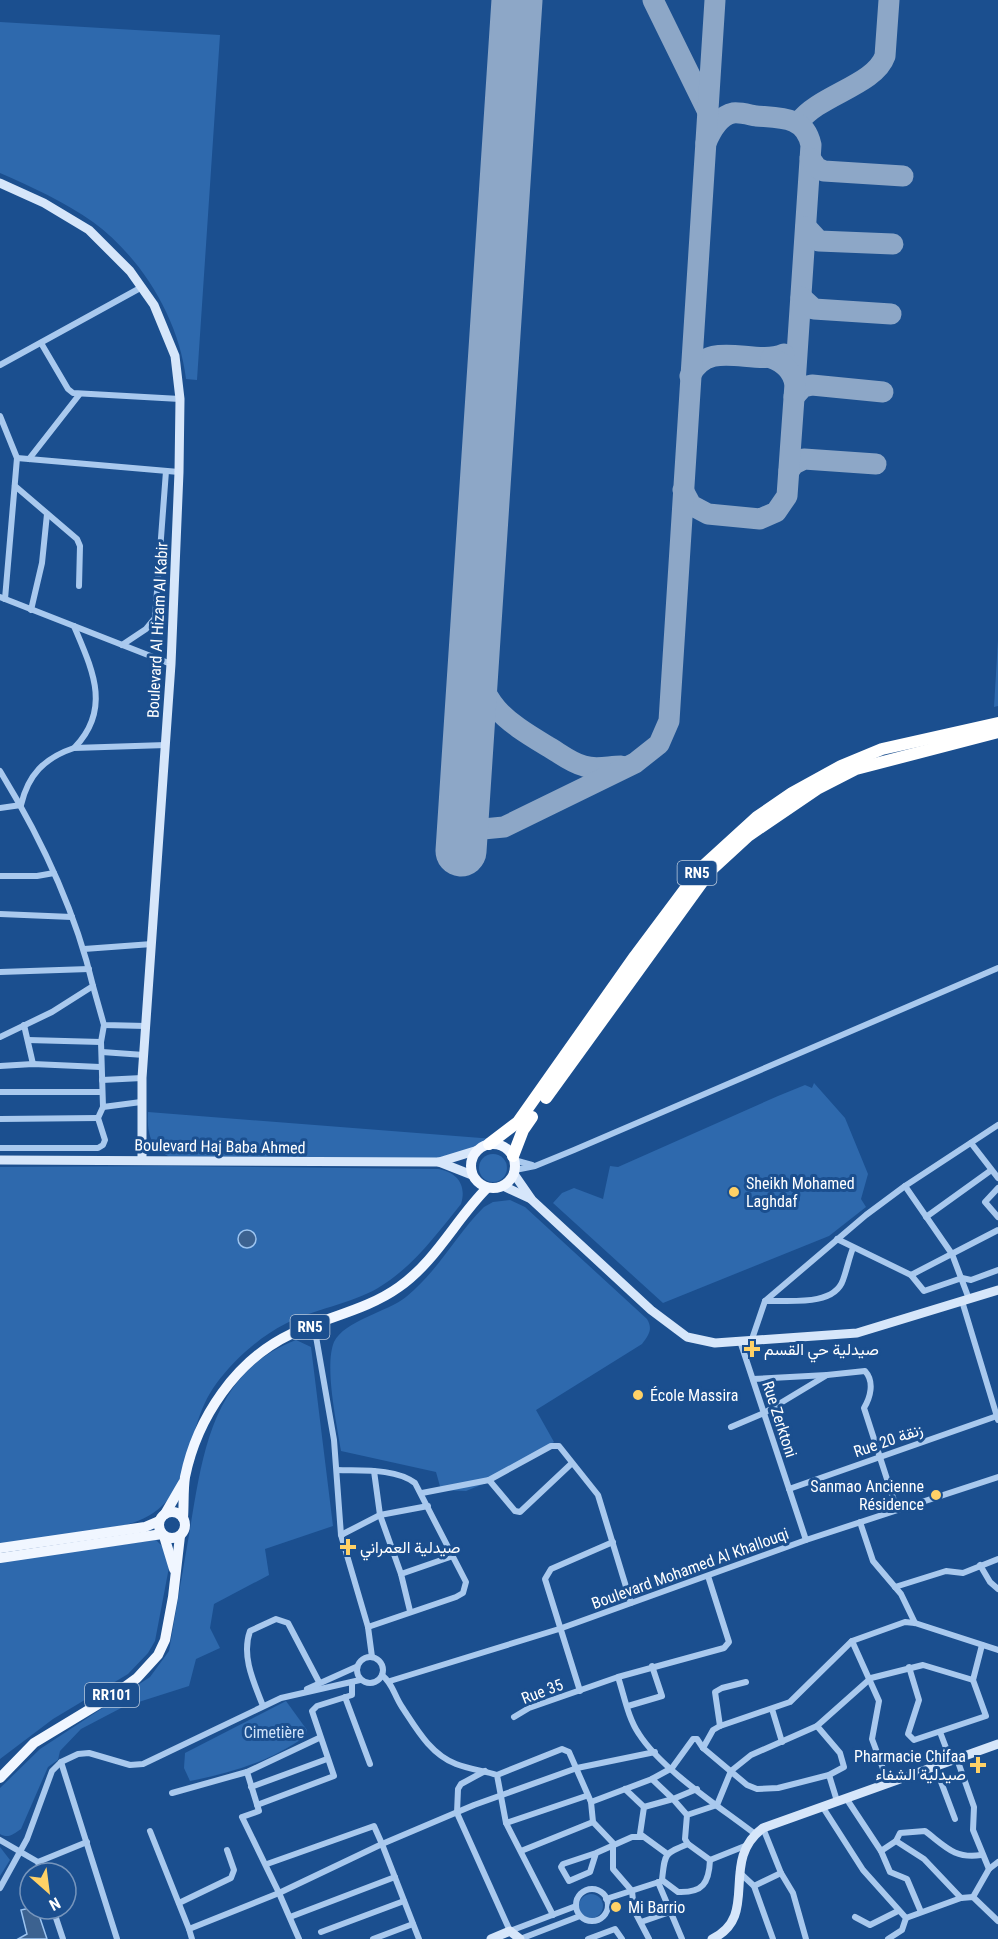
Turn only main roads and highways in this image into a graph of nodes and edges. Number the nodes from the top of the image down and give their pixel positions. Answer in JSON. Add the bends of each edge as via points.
{"nodes":[{"id":1,"x":0,"y":183,"type":"edge"},
{"id":2,"x":998,"y":723,"type":"edge"},
{"id":3,"x":998,"y":732,"type":"edge"},
{"id":4,"x":483,"y":1147,"type":"junction"},
{"id":5,"x":0,"y":1160,"type":"edge"},
{"id":6,"x":142,"y":1160,"type":"junction"},
{"id":7,"x":439,"y":1162,"type":"junction"},
{"id":8,"x":514,"y":1165,"type":"junction"},
{"id":9,"x":473,"y":1177,"type":"junction"},
{"id":10,"x":503,"y":1186,"type":"junction"},
{"id":11,"x":487,"y":1188,"type":"junction"},
{"id":12,"x":532,"y":1200,"type":"junction"},
{"id":13,"x":468,"y":1208,"type":"junction"},
{"id":14,"x":998,"y":1290,"type":"edge"},
{"id":15,"x":185,"y":1477,"type":"junction"},
{"id":16,"x":162,"y":1518,"type":"junction"},
{"id":17,"x":183,"y":1518,"type":"junction"},
{"id":18,"x":163,"y":1535,"type":"junction"},
{"id":19,"x":180,"y":1536,"type":"junction"},
{"id":20,"x":98,"y":1539,"type":"junction"},
{"id":21,"x":0,"y":1548,"type":"edge"},
{"id":22,"x":0,"y":1558,"type":"edge"},
{"id":23,"x":176,"y":1578,"type":"junction"},
{"id":24,"x":998,"y":1744,"type":"edge"},
{"id":25,"x":16,"y":1760,"type":"junction"},
{"id":26,"x":0,"y":1767,"type":"edge"},
{"id":27,"x":0,"y":1778,"type":"edge"},
{"id":28,"x":505,"y":1935,"type":"edge"},
{"id":29,"x":491,"y":1939,"type":"edge"},
{"id":30,"x":520,"y":1939,"type":"edge"},
{"id":31,"x":712,"y":1939,"type":"edge"}],
"edges":[{"from":1,"to":6,"type":"main road","name":"Boulevard Al Hizam Al Kabir","via":[[89,230],[142,287],[154,305],[175,356],[180,399],[179,472],[171,664],[142,1078]]},
{"from":2,"to":4,"type":"highway","number":"RN5","via":[[882,749],[841,766],[757,817],[700,869],[518,1122]]},
{"from":3,"to":8,"type":"highway","number":"RN5","via":[[856,769],[807,795],[748,836],[711,870],[523,1130]]},
{"from":4,"to":7,"type":"main road"},
{"from":4,"to":8,"type":"main road","via":[[502,1146]]},
{"from":4,"to":9,"type":"main road","number":"RN5","via":[[471,1161]]},
{"from":5,"to":6,"type":"main road","name":"Boulevard Haj Baba Ahmed"},
{"from":6,"to":7,"type":"main road","name":"Boulevard Haj Baba Ahmed"},
{"from":7,"to":9,"type":"main road"},
{"from":8,"to":10,"type":"main road","number":"RN5"},
{"from":8,"to":12,"type":"main road"},
{"from":9,"to":11,"type":"main road"},
{"from":9,"to":13,"type":"main road","number":"RN5"},
{"from":10,"to":11,"type":"main road"},
{"from":10,"to":12,"type":"main road"},
{"from":11,"to":13,"type":"main road","number":"RN5"},
{"from":12,"to":14,"type":"main road","via":[[675,1330],[701,1341],[857,1333]]},
{"from":13,"to":15,"type":"main road","number":"RN5","via":[[434,1255],[400,1287],[364,1307],[272,1345],[232,1378],[201,1431]]},
{"from":15,"to":16,"type":"main road","number":"RN5"},
{"from":15,"to":17,"type":"main road","number":"RN5"},
{"from":16,"to":17,"type":"main road","via":[[173,1512]]},
{"from":16,"to":18,"type":"main road"},
{"from":16,"to":20,"type":"main road","via":[[145,1527]]},
{"from":17,"to":19,"type":"main road","number":"RN5","via":[[185,1530]]},
{"from":18,"to":19,"type":"main road","via":[[171,1539]]},
{"from":18,"to":20,"type":"main road"},
{"from":18,"to":23,"type":"main road","number":"RR101"},
{"from":19,"to":23,"type":"main road","number":"RR101"},
{"from":20,"to":21,"type":"main road"},
{"from":20,"to":22,"type":"main road"},
{"from":23,"to":25,"type":"main road","number":"RR101","via":[[165,1640],[149,1666],[115,1694],[34,1743]]},
{"from":24,"to":31,"type":"main road","via":[[759,1831],[744,1846],[733,1923],[725,1933]]},
{"from":25,"to":26,"type":"main road"},
{"from":25,"to":27,"type":"main road","number":"RR101"},
{"from":28,"to":29,"type":"main road"},
{"from":28,"to":30,"type":"main road"}]}
